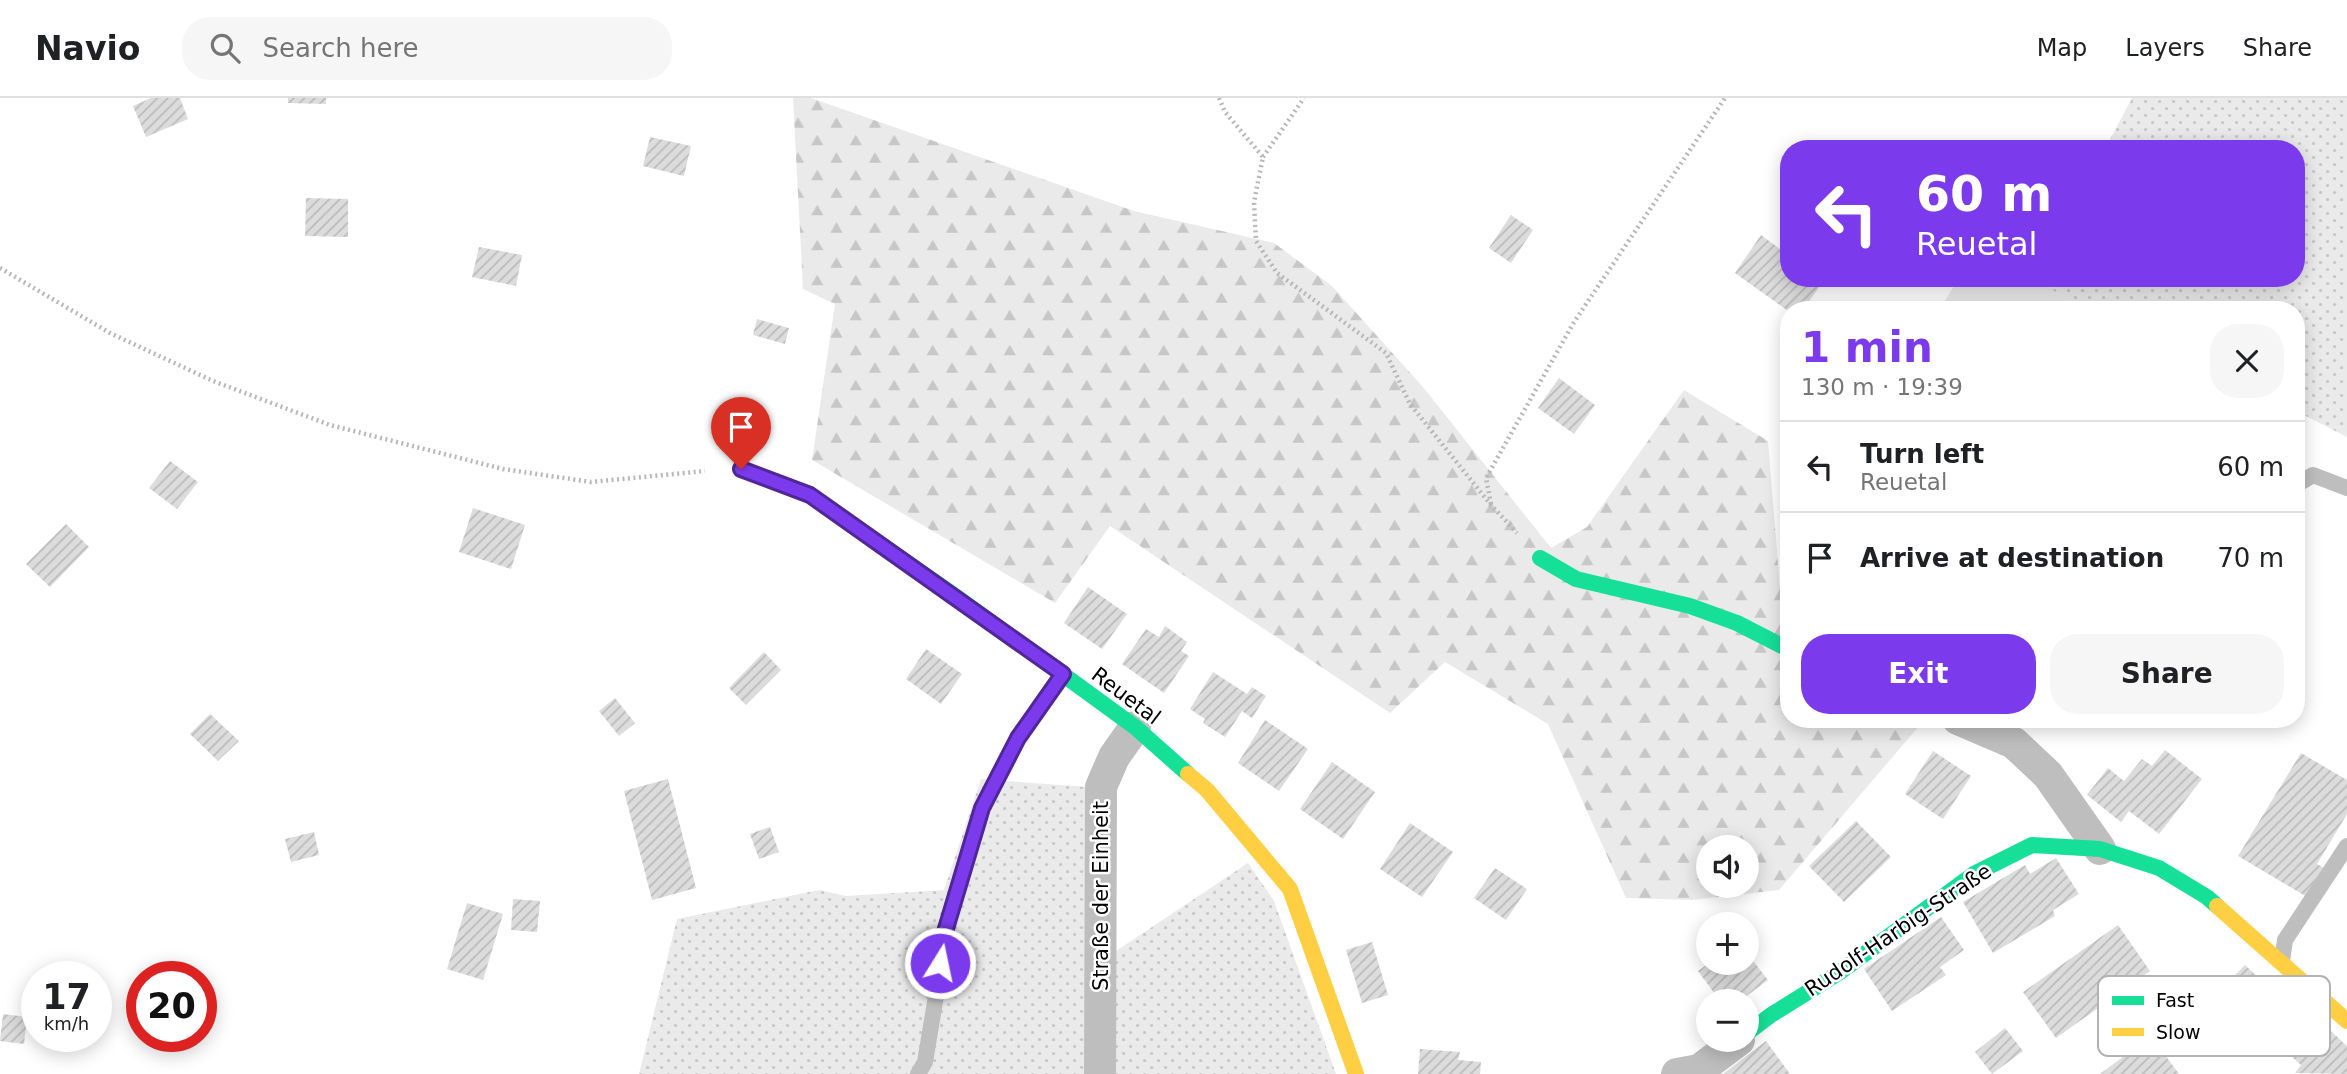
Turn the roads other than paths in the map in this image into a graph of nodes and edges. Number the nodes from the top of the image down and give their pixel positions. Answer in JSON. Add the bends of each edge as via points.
{"nodes":[{"id":1,"x":741,"y":469,"type":"road end"},
{"id":2,"x":2305,"y":480,"type":"edge"},
{"id":3,"x":2347,"y":488,"type":"edge"},
{"id":4,"x":1540,"y":558,"type":"dead end"},
{"id":5,"x":1780,"y":645,"type":"edge"},
{"id":6,"x":1063,"y":674,"type":"junction"},
{"id":7,"x":1135,"y":727,"type":"junction"},
{"id":8,"x":1979,"y":728,"type":"edge"},
{"id":9,"x":2347,"y":846,"type":"edge"},
{"id":10,"x":2100,"y":849,"type":"junction"},
{"id":11,"x":2282,"y":963,"type":"junction"},
{"id":12,"x":2297,"y":976,"type":"edge"},
{"id":13,"x":2330,"y":1006,"type":"edge"},
{"id":14,"x":2347,"y":1021,"type":"edge"},
{"id":15,"x":1759,"y":1024,"type":"edge"},
{"id":16,"x":1723,"y":1052,"type":"edge"},
{"id":17,"x":918,"y":1074,"type":"edge"},
{"id":18,"x":1100,"y":1074,"type":"edge"},
{"id":19,"x":1356,"y":1074,"type":"edge"},
{"id":20,"x":1677,"y":1074,"type":"edge"}],
"edges":[{"from":1,"to":6,"type":"street","name":"Reuetal","via":[[810,495]]},
{"from":2,"to":3,"type":"lane","via":[[2313,475]]},
{"from":4,"to":5,"type":"street","via":[[1576,579],[1690,607],[1737,623]]},
{"from":6,"to":7,"type":"street","name":"Reuetal"},
{"from":6,"to":17,"type":"lane","via":[[1018,738],[982,808],[942,942],[925,1062]]},
{"from":7,"to":18,"type":"street","name":"Straße der Einheit","via":[[1114,757],[1101,788]]},
{"from":7,"to":19,"type":"street","name":"Reuetal","via":[[1207,790],[1290,889]]},
{"from":8,"to":10,"type":"street","via":[[2014,743],[2048,775]]},
{"from":9,"to":11,"type":"lane","via":[[2285,940]]},
{"from":10,"to":11,"type":"street","name":"Rudolf-Harbig-Straße","via":[[2159,868],[2207,897]]},
{"from":10,"to":15,"type":"street","name":"Rudolf-Harbig-Straße","via":[[2032,845],[1974,874],[1840,972]]},
{"from":11,"to":12,"type":"street","name":"Rudolf-Harbig-Straße"},
{"from":13,"to":14,"type":"street","name":"Rudolf-Harbig-Straße"},
{"from":16,"to":20,"type":"street","via":[[1699,1070]]}]}
